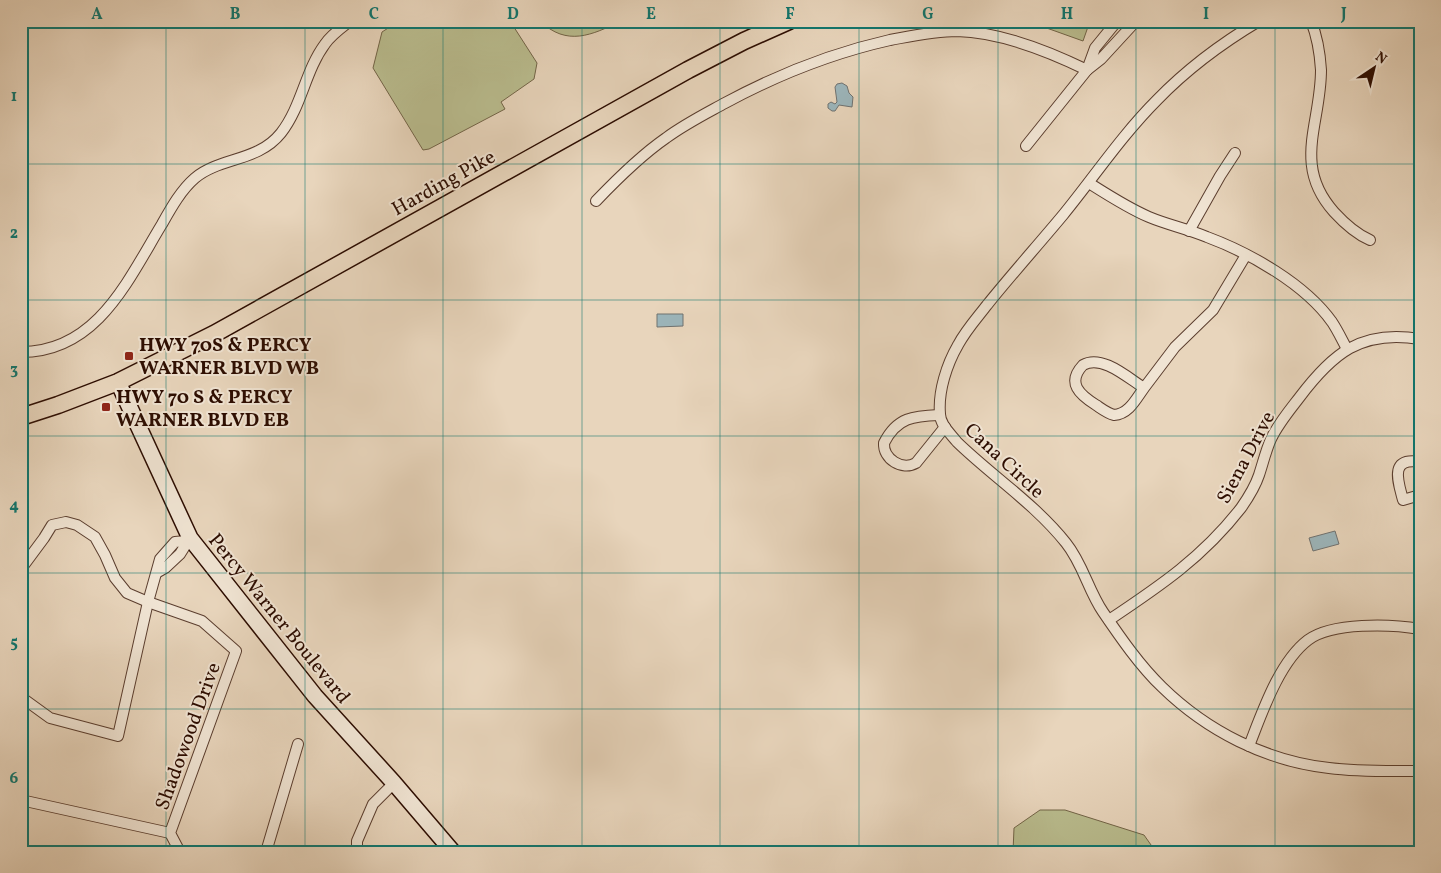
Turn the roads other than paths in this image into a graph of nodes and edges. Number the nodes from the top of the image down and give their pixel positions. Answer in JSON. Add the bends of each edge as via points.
{"nodes":[{"id":1,"x":350,"y":21,"type":"edge"},
{"id":2,"x":789,"y":21,"type":"edge"},
{"id":3,"x":1118,"y":21,"type":"edge"},
{"id":4,"x":1136,"y":21,"type":"edge"},
{"id":5,"x":1259,"y":21,"type":"edge"},
{"id":6,"x":1311,"y":21,"type":"edge"},
{"id":7,"x":1087,"y":70,"type":"junction"},
{"id":8,"x":1026,"y":146,"type":"dead end"},
{"id":9,"x":1235,"y":153,"type":"dead end"},
{"id":10,"x":1088,"y":183,"type":"junction"},
{"id":11,"x":596,"y":201,"type":"dead end"},
{"id":12,"x":1190,"y":231,"type":"junction"},
{"id":13,"x":1370,"y":240,"type":"dead end"},
{"id":14,"x":1246,"y":255,"type":"junction"},
{"id":15,"x":1420,"y":339,"type":"edge"},
{"id":16,"x":1347,"y":349,"type":"junction"},
{"id":17,"x":21,"y":352,"type":"edge"},
{"id":18,"x":118,"y":382,"type":"junction"},
{"id":19,"x":1144,"y":388,"type":"junction"},
{"id":20,"x":940,"y":415,"type":"junction"},
{"id":21,"x":21,"y":417,"type":"edge"},
{"id":22,"x":945,"y":427,"type":"junction"},
{"id":23,"x":1420,"y":462,"type":"edge"},
{"id":24,"x":1420,"y":495,"type":"edge"},
{"id":25,"x":188,"y":540,"type":"junction"},
{"id":26,"x":21,"y":569,"type":"edge"},
{"id":27,"x":148,"y":602,"type":"junction"},
{"id":28,"x":1109,"y":620,"type":"junction"},
{"id":29,"x":1420,"y":629,"type":"edge"},
{"id":30,"x":21,"y":697,"type":"edge"},
{"id":31,"x":298,"y":744,"type":"dead end"},
{"id":32,"x":1249,"y":746,"type":"junction"},
{"id":33,"x":1420,"y":771,"type":"edge"},
{"id":34,"x":394,"y":783,"type":"junction"},
{"id":35,"x":21,"y":800,"type":"edge"},
{"id":36,"x":170,"y":833,"type":"junction"},
{"id":37,"x":180,"y":852,"type":"edge"},
{"id":38,"x":266,"y":852,"type":"edge"},
{"id":39,"x":357,"y":852,"type":"edge"},
{"id":40,"x":453,"y":852,"type":"edge"}],
"edges":[{"from":1,"to":17,"type":"street","via":[[320,50],[294,111],[278,136],[254,153],[201,174],[185,188],[128,281],[103,314],[64,344],[47,350]]},
{"from":2,"to":18,"type":"main road","name":"Harding Pike","via":[[688,70],[214,334]]},
{"from":3,"to":7,"type":"street","via":[[1095,48]]},
{"from":4,"to":7,"type":"street"},
{"from":5,"to":10,"type":"street","name":"Cana Circle","via":[[1210,54],[1156,100]]},
{"from":6,"to":13,"type":"street","via":[[1320,70],[1311,170],[1335,214]]},
{"from":7,"to":8,"type":"street"},
{"from":7,"to":11,"type":"street","via":[[1038,49],[967,32],[922,34],[878,43],[784,74],[706,113],[646,152]]},
{"from":9,"to":12,"type":"street"},
{"from":10,"to":12,"type":"street","via":[[1141,213]]},
{"from":10,"to":20,"type":"street","name":"Cana Circle","via":[[966,332],[945,376]]},
{"from":12,"to":14,"type":"street"},
{"from":14,"to":16,"type":"street","via":[[1308,297],[1333,324]]},
{"from":14,"to":19,"type":"street","via":[[1213,310],[1180,342]]},
{"from":15,"to":16,"type":"street","name":"Siena Drive","via":[[1382,338]]},
{"from":16,"to":28,"type":"street","name":"Siena Drive","via":[[1318,373],[1275,431],[1255,484],[1231,519],[1170,579]]},
{"from":18,"to":21,"type":"main road","name":"Harding Pike"},
{"from":18,"to":25,"type":"street","name":"Percy Warner Boulevard"},
{"from":19,"to":19,"type":"street","via":[[1127,410],[1114,415],[1081,394],[1075,378],[1083,365],[1096,361]]},
{"from":20,"to":22,"type":"street","name":"Cana Circle"},
{"from":20,"to":22,"type":"street","via":[[914,417],[900,423],[884,442],[886,453],[900,465],[912,465]]},
{"from":22,"to":28,"type":"street","name":"Cana Circle","via":[[1063,540],[1080,564],[1092,594]]},
{"from":23,"to":24,"type":"street","via":[[1403,463],[1397,478],[1404,500]]},
{"from":25,"to":27,"type":"street","via":[[175,542],[160,559]]},
{"from":25,"to":34,"type":"street","name":"Percy Warner Boulevard","via":[[315,696]]},
{"from":26,"to":27,"type":"street","name":"Shadowood Drive","via":[[52,525],[71,523],[95,537],[127,592]]},
{"from":27,"to":30,"type":"street","via":[[118,736],[50,718]]},
{"from":27,"to":36,"type":"street","name":"Shadowood Drive","via":[[202,621],[236,651]]},
{"from":28,"to":32,"type":"street","name":"Cana Circle","via":[[1153,678],[1171,695],[1207,724]]},
{"from":29,"to":32,"type":"street","via":[[1353,626],[1308,640],[1276,680]]},
{"from":31,"to":38,"type":"street"},
{"from":32,"to":33,"type":"street","name":"Cana Circle","via":[[1288,761],[1327,768]]},
{"from":34,"to":39,"type":"street","via":[[373,804],[357,841]]},
{"from":34,"to":40,"type":"street","name":"Percy Warner Boulevard"},
{"from":35,"to":36,"type":"street"},
{"from":36,"to":37,"type":"street","name":"Shadowood Drive"}]}
